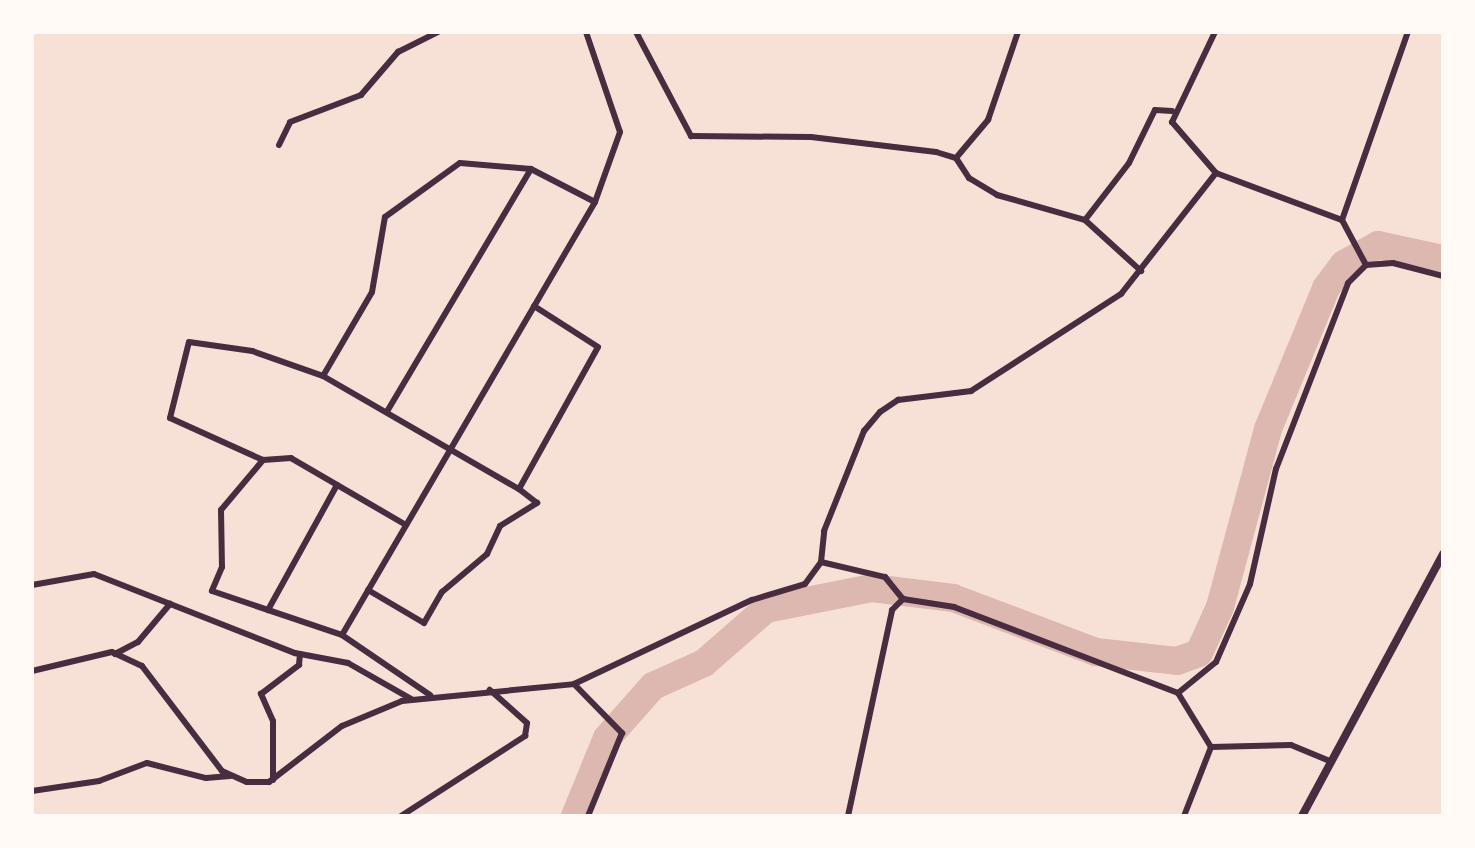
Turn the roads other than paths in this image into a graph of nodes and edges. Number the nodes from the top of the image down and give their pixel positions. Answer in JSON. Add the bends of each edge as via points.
{"nodes":[{"id":1,"x":438,"y":32,"type":"edge"},
{"id":2,"x":586,"y":32,"type":"edge"},
{"id":3,"x":636,"y":32,"type":"edge"},
{"id":4,"x":1018,"y":32,"type":"edge"},
{"id":5,"x":1215,"y":32,"type":"edge"},
{"id":6,"x":1408,"y":32,"type":"edge"},
{"id":7,"x":1172,"y":111,"type":"junction"},
{"id":8,"x":279,"y":145,"type":"dead end"},
{"id":9,"x":956,"y":158,"type":"junction"},
{"id":10,"x":531,"y":169,"type":"junction"},
{"id":11,"x":1216,"y":173,"type":"junction"},
{"id":12,"x":595,"y":202,"type":"junction"},
{"id":13,"x":1085,"y":220,"type":"junction"},
{"id":14,"x":1342,"y":220,"type":"junction"},
{"id":15,"x":1366,"y":265,"type":"junction"},
{"id":16,"x":1141,"y":271,"type":"junction"},
{"id":17,"x":1443,"y":276,"type":"edge"},
{"id":18,"x":534,"y":306,"type":"junction"},
{"id":19,"x":323,"y":376,"type":"junction"},
{"id":20,"x":387,"y":412,"type":"junction"},
{"id":21,"x":451,"y":448,"type":"junction"},
{"id":22,"x":263,"y":460,"type":"junction"},
{"id":23,"x":337,"y":485,"type":"junction"},
{"id":24,"x":519,"y":489,"type":"junction"},
{"id":25,"x":406,"y":525,"type":"junction"},
{"id":26,"x":1443,"y":554,"type":"edge"},
{"id":27,"x":821,"y":562,"type":"junction"},
{"id":28,"x":32,"y":585,"type":"edge"},
{"id":29,"x":368,"y":590,"type":"junction"},
{"id":30,"x":903,"y":599,"type":"junction"},
{"id":31,"x":170,"y":604,"type":"junction"},
{"id":32,"x":268,"y":610,"type":"junction"},
{"id":33,"x":342,"y":635,"type":"junction"},
{"id":34,"x":115,"y":654,"type":"junction"},
{"id":35,"x":300,"y":654,"type":"junction"},
{"id":36,"x":32,"y":671,"type":"edge"},
{"id":37,"x":574,"y":684,"type":"junction"},
{"id":38,"x":490,"y":690,"type":"junction"},
{"id":39,"x":1178,"y":693,"type":"junction"},
{"id":40,"x":430,"y":695,"type":"junction"},
{"id":41,"x":411,"y":699,"type":"junction"},
{"id":42,"x":1211,"y":747,"type":"junction"},
{"id":43,"x":1332,"y":762,"type":"junction"},
{"id":44,"x":232,"y":776,"type":"junction"},
{"id":45,"x":273,"y":780,"type":"junction"},
{"id":46,"x":32,"y":791,"type":"edge"},
{"id":47,"x":401,"y":816,"type":"edge"},
{"id":48,"x":588,"y":816,"type":"edge"},
{"id":49,"x":848,"y":816,"type":"edge"},
{"id":50,"x":1184,"y":816,"type":"edge"},
{"id":51,"x":1302,"y":816,"type":"edge"}],
"edges":[{"from":1,"to":8,"type":"street","via":[[398,52],[361,95],[290,122]]},
{"from":2,"to":12,"type":"street","via":[[620,132]]},
{"from":3,"to":9,"type":"street","via":[[691,136],[811,137]]},
{"from":4,"to":9,"type":"street","via":[[988,120]]},
{"from":5,"to":7,"type":"street"},
{"from":6,"to":14,"type":"street"},
{"from":7,"to":11,"type":"street","via":[[1172,122]]},
{"from":7,"to":13,"type":"street","via":[[1155,110],[1129,163]]},
{"from":9,"to":13,"type":"street","via":[[969,178],[997,195]]},
{"from":10,"to":12,"type":"street"},
{"from":10,"to":19,"type":"street","via":[[460,163],[385,217],[372,292]]},
{"from":10,"to":20,"type":"street"},
{"from":11,"to":14,"type":"street"},
{"from":11,"to":16,"type":"street"},
{"from":12,"to":18,"type":"street"},
{"from":13,"to":16,"type":"street"},
{"from":14,"to":15,"type":"street"},
{"from":15,"to":17,"type":"street","via":[[1393,263]]},
{"from":15,"to":39,"type":"street","via":[[1348,283],[1320,345],[1276,469],[1250,584],[1216,662]]},
{"from":16,"to":27,"type":"street","via":[[1121,294],[971,391],[898,400],[880,412],[864,431],[824,531]]},
{"from":18,"to":21,"type":"street"},
{"from":18,"to":24,"type":"street","via":[[598,347]]},
{"from":19,"to":20,"type":"street"},
{"from":19,"to":22,"type":"street","via":[[252,351],[189,342],[170,418]]},
{"from":20,"to":21,"type":"street"},
{"from":21,"to":24,"type":"street"},
{"from":21,"to":25,"type":"street"},
{"from":22,"to":23,"type":"street","via":[[291,458]]},
{"from":22,"to":32,"type":"street","via":[[221,510],[222,567],[212,591]]},
{"from":23,"to":25,"type":"street"},
{"from":23,"to":32,"type":"street"},
{"from":24,"to":29,"type":"street","via":[[537,503],[500,526],[487,554],[442,592],[424,623]]},
{"from":25,"to":29,"type":"street"},
{"from":26,"to":43,"type":"street"},
{"from":27,"to":30,"type":"street","via":[[885,577]]},
{"from":27,"to":37,"type":"street","via":[[805,584],[752,600]]},
{"from":28,"to":31,"type":"street","via":[[94,574]]},
{"from":29,"to":33,"type":"street"},
{"from":30,"to":39,"type":"street","via":[[954,607],[1043,648]]},
{"from":30,"to":49,"type":"street","via":[[892,610]]},
{"from":31,"to":34,"type":"street","via":[[138,642]]},
{"from":31,"to":35,"type":"street"},
{"from":32,"to":33,"type":"street"},
{"from":33,"to":40,"type":"street"},
{"from":34,"to":36,"type":"street"},
{"from":34,"to":44,"type":"street","via":[[142,666]]},
{"from":35,"to":41,"type":"street","via":[[348,663]]},
{"from":35,"to":45,"type":"street","via":[[299,665],[261,694],[273,721]]},
{"from":37,"to":38,"type":"street"},
{"from":37,"to":48,"type":"street","via":[[622,733]]},
{"from":38,"to":40,"type":"street"},
{"from":38,"to":47,"type":"street","via":[[527,723],[525,736]]},
{"from":39,"to":42,"type":"street"},
{"from":40,"to":41,"type":"street"},
{"from":41,"to":45,"type":"street","via":[[342,726]]},
{"from":42,"to":43,"type":"street","via":[[1291,745]]},
{"from":42,"to":50,"type":"street"},
{"from":43,"to":51,"type":"street"},
{"from":44,"to":45,"type":"street"},
{"from":44,"to":46,"type":"street","via":[[206,778],[147,763],[99,781]]}]}
